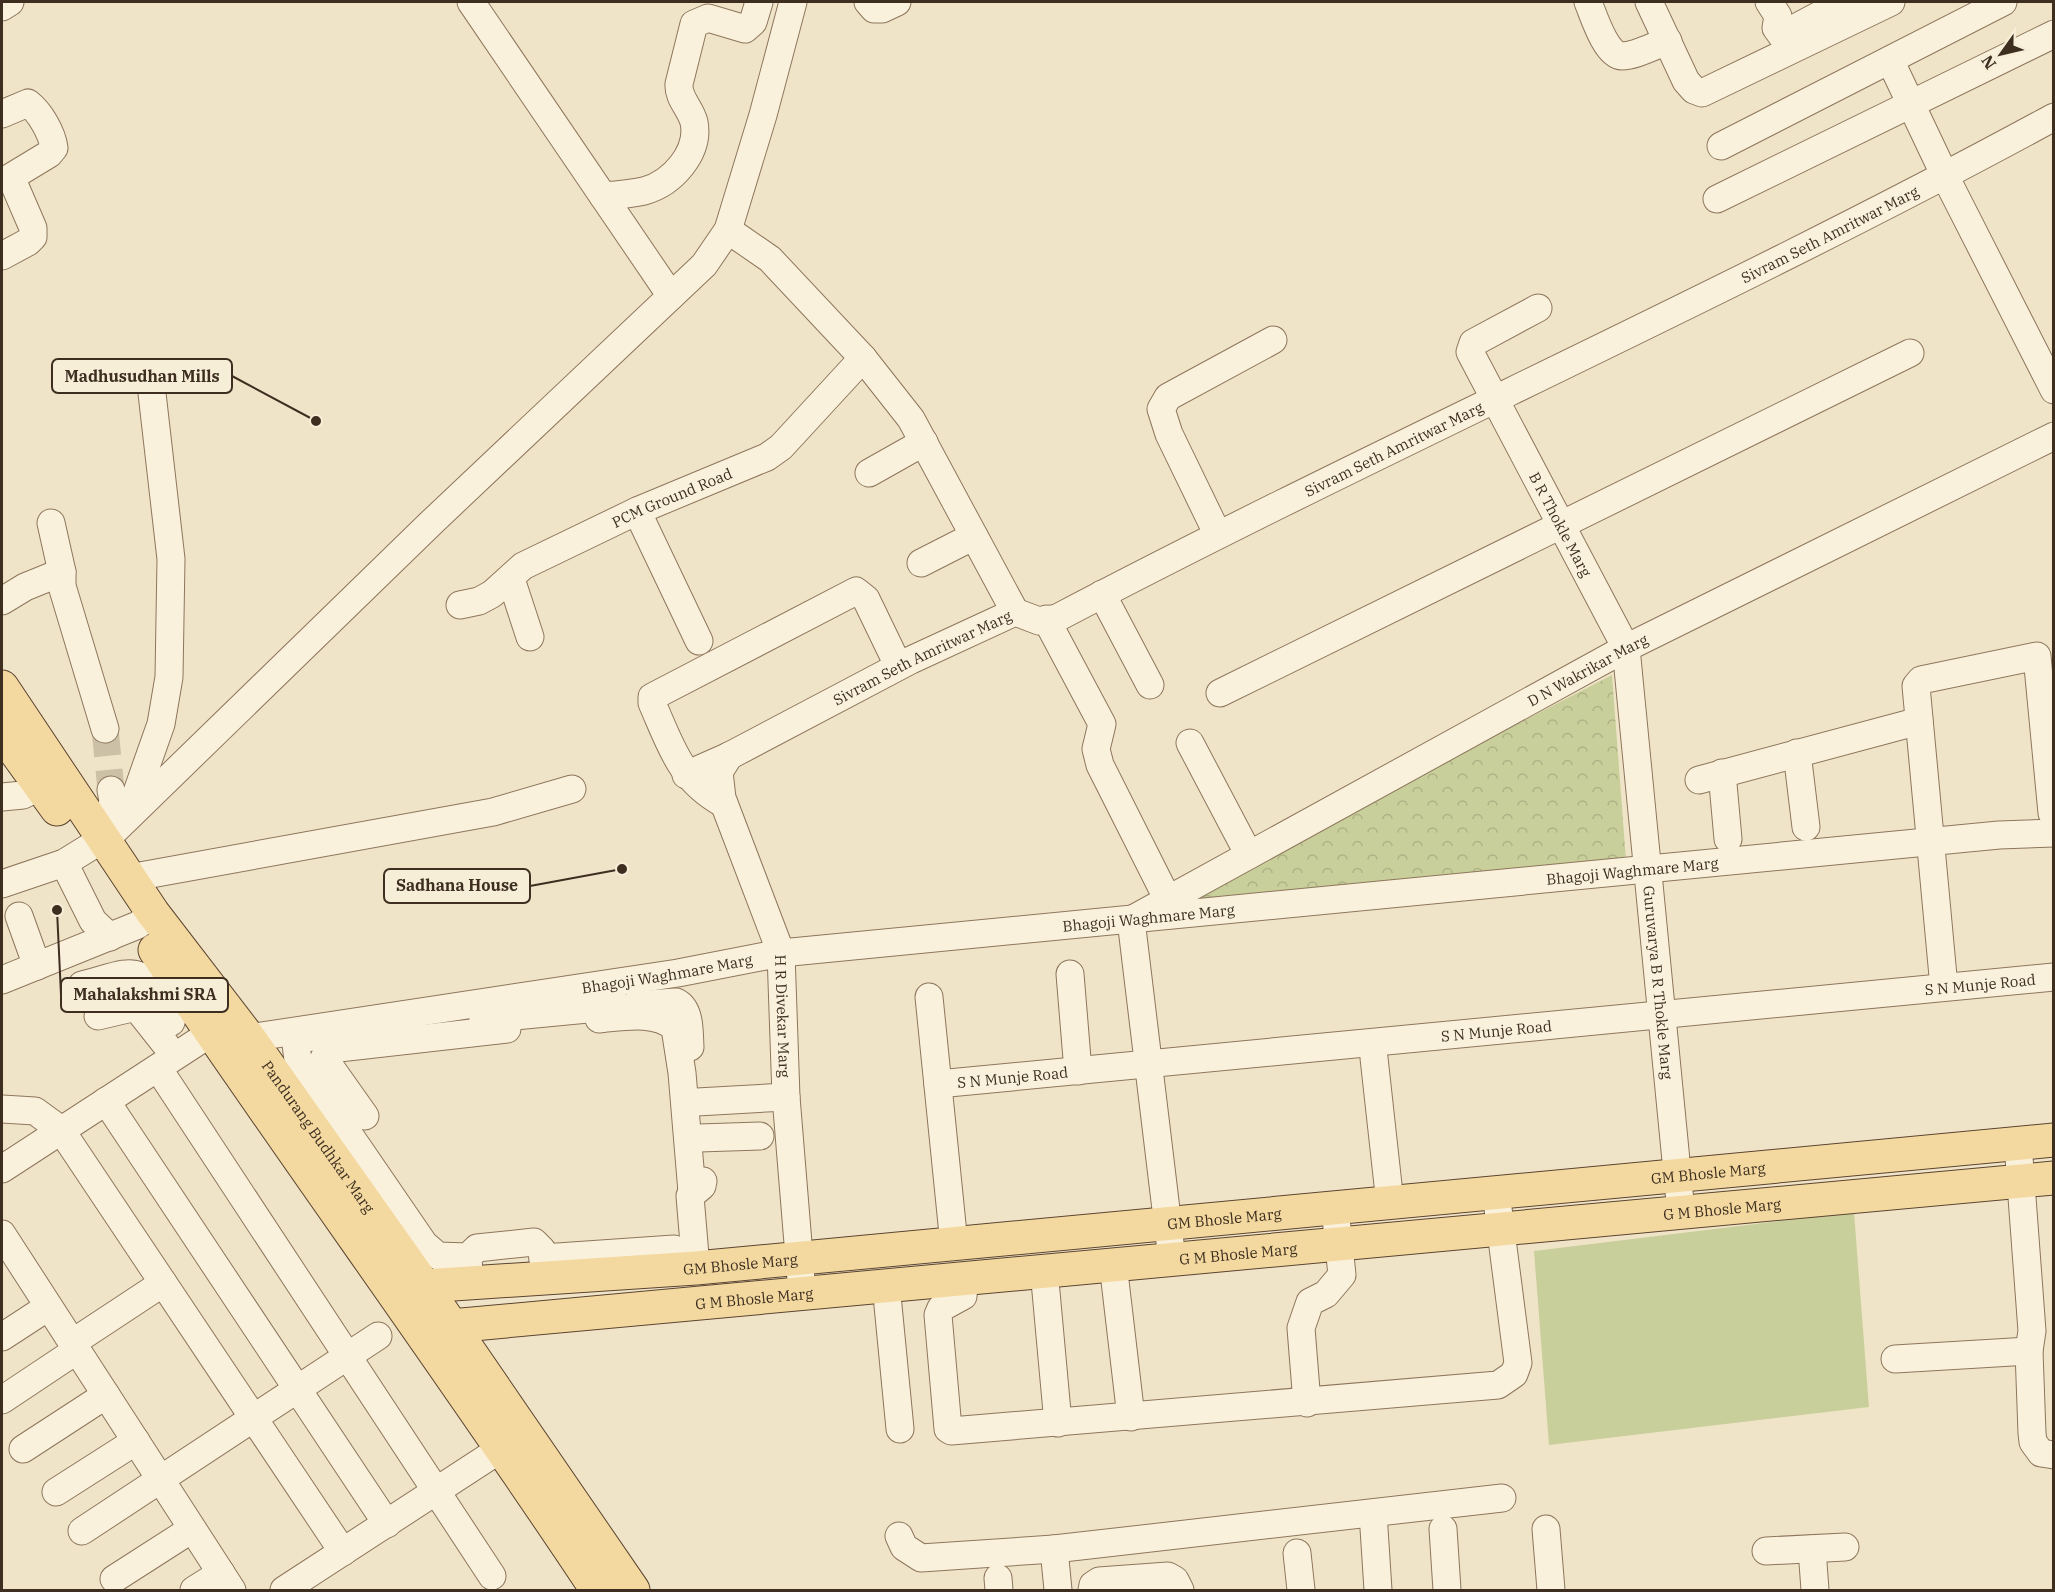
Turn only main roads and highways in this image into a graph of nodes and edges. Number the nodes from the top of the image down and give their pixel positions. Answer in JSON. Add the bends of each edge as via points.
{"nodes":[{"id":1,"x":2,"y":687,"type":"edge"},
{"id":2,"x":2,"y":733,"type":"edge"},
{"id":3,"x":84,"y":851,"type":"junction"},
{"id":4,"x":124,"y":925,"type":"junction"},
{"id":5,"x":2054,"y":1140,"type":"edge"},
{"id":6,"x":2054,"y":1178,"type":"edge"},
{"id":7,"x":410,"y":1291,"type":"junction"},
{"id":8,"x":439,"y":1332,"type":"junction"},
{"id":9,"x":513,"y":1441,"type":"junction"},
{"id":10,"x":597,"y":1590,"type":"edge"},
{"id":11,"x":633,"y":1590,"type":"edge"}],
"edges":[{"from":1,"to":3,"type":"main road","name":"Pandurang Budhkar Marg"},
{"from":2,"to":3,"type":"main road","name":"Pandurang Budhkar Marg"},
{"from":3,"to":4,"type":"main road","name":"Pandurang Budhkar Marg"},
{"from":3,"to":4,"type":"main road","name":"Pandurang Budhkar Marg","via":[[129,878]]},
{"from":4,"to":7,"type":"main road","name":"Pandurang Budhkar Marg"},
{"from":4,"to":7,"type":"main road","name":"Pandurang Budhkar Marg","via":[[249,1038],[347,1134]]},
{"from":5,"to":7,"type":"main road","name":"GM Bhosle Marg","via":[[799,1258],[685,1258],[469,1270]]},
{"from":6,"to":8,"type":"main road","name":"G M Bhosle Marg","via":[[802,1292]]},
{"from":7,"to":8,"type":"main road","name":"Pandurang Budhkar Marg"},
{"from":8,"to":9,"type":"main road","name":"Pandurang Budhkar Marg"},
{"from":9,"to":10,"type":"main road","name":"Pandurang Budhkar Marg"},
{"from":9,"to":11,"type":"main road","name":"Pandurang Budhkar Marg"}]}
